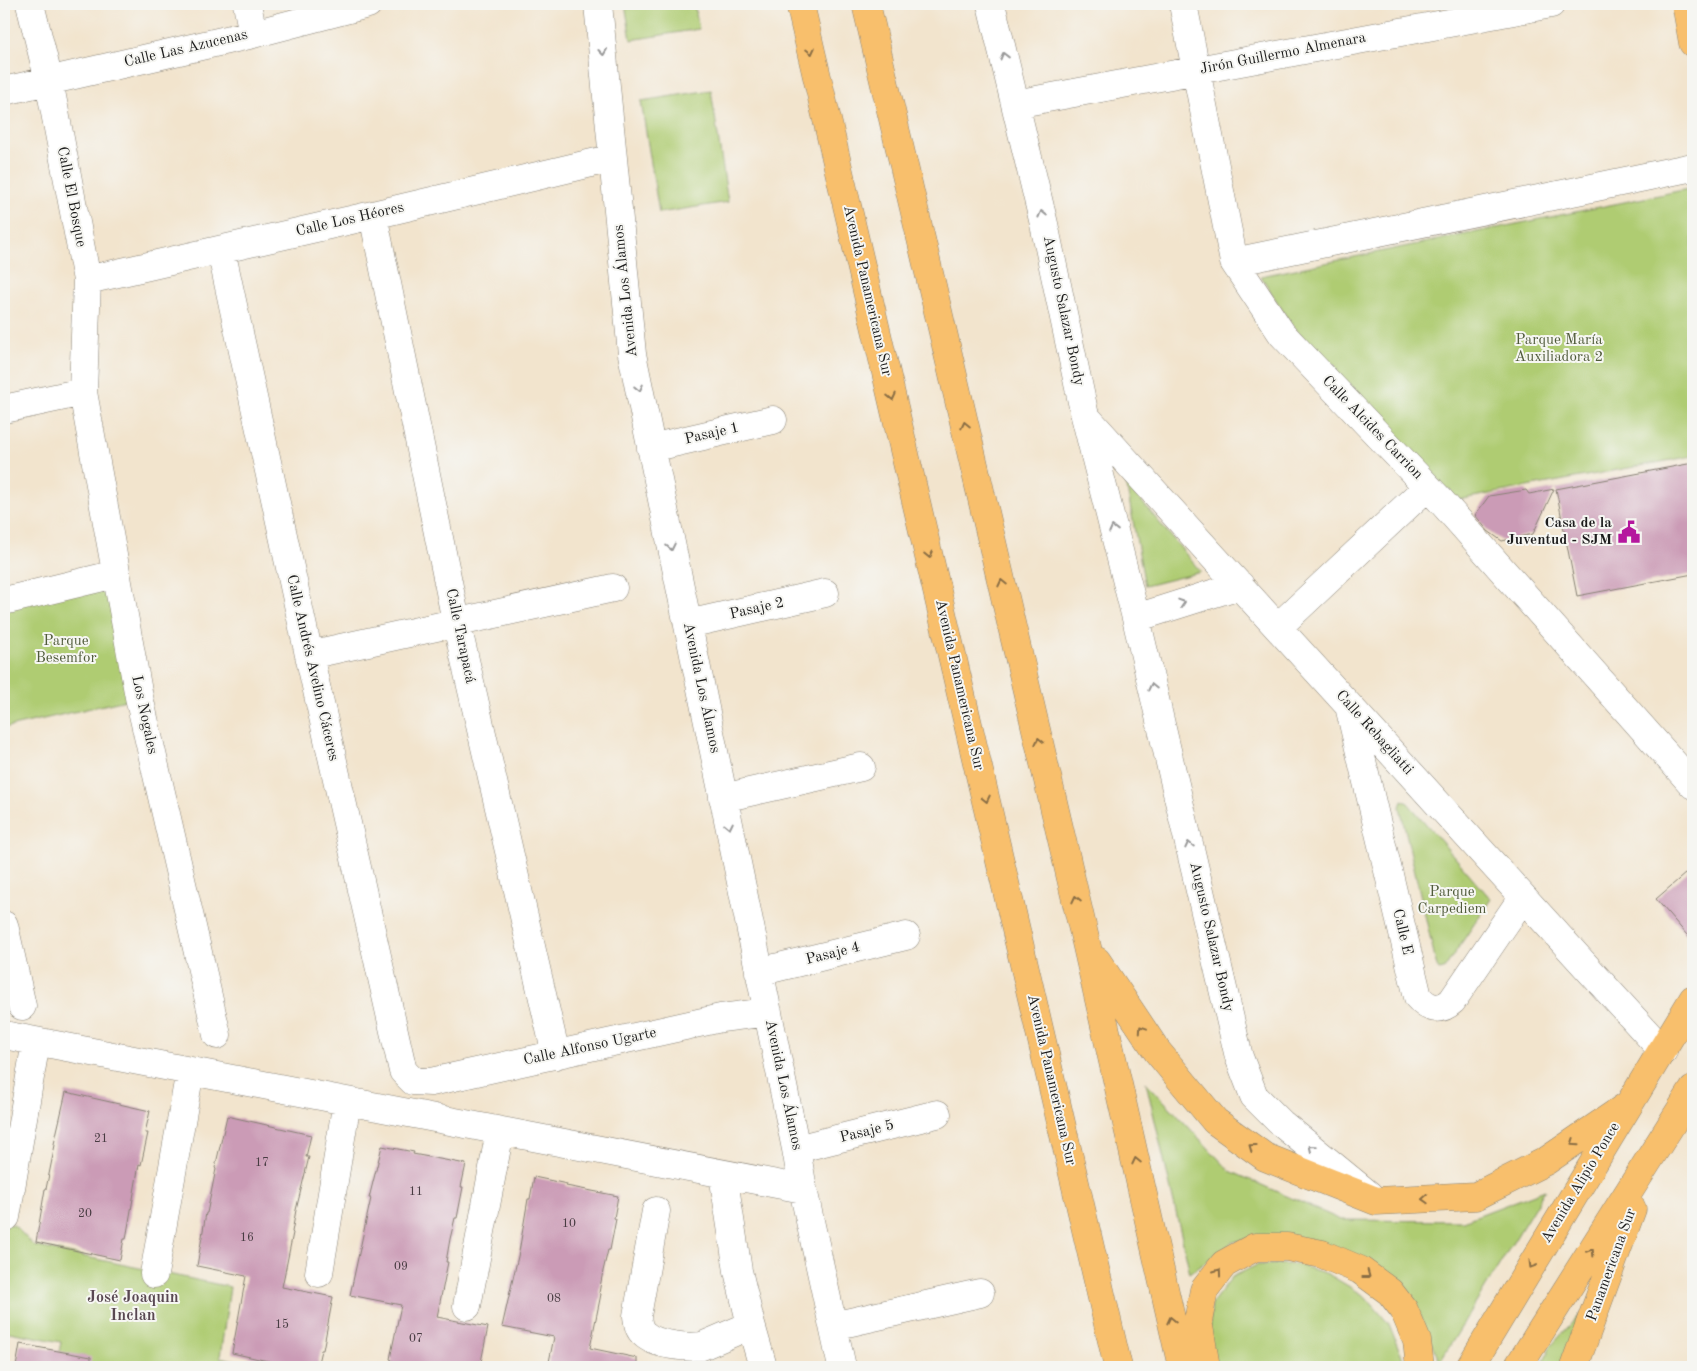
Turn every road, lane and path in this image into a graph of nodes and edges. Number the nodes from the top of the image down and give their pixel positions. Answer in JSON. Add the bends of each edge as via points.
{"nodes":[{"id":1,"x":30,"y":4,"type":"edge"},
{"id":2,"x":247,"y":4,"type":"edge"},
{"id":3,"x":368,"y":4,"type":"edge"},
{"id":4,"x":598,"y":4,"type":"edge"},
{"id":5,"x":800,"y":4,"type":"edge"},
{"id":6,"x":866,"y":4,"type":"edge"},
{"id":7,"x":991,"y":4,"type":"edge"},
{"id":8,"x":1183,"y":4,"type":"edge"},
{"id":9,"x":1551,"y":4,"type":"edge"},
{"id":10,"x":1686,"y":4,"type":"edge"},
{"id":11,"x":254,"y":34,"type":"junction"},
{"id":12,"x":1693,"y":43,"type":"edge"},
{"id":13,"x":1196,"y":70,"type":"junction"},
{"id":14,"x":49,"y":81,"type":"junction"},
{"id":15,"x":4,"y":91,"type":"edge"},
{"id":16,"x":1016,"y":104,"type":"junction"},
{"id":17,"x":613,"y":158,"type":"junction"},
{"id":18,"x":1693,"y":167,"type":"edge"},
{"id":19,"x":373,"y":216,"type":"junction"},
{"id":20,"x":221,"y":250,"type":"junction"},
{"id":21,"x":1234,"y":262,"type":"junction"},
{"id":22,"x":87,"y":280,"type":"junction"},
{"id":23,"x":83,"y":392,"type":"junction"},
{"id":24,"x":4,"y":409,"type":"edge"},
{"id":25,"x":1086,"y":416,"type":"junction"},
{"id":26,"x":773,"y":420,"type":"dead end"},
{"id":27,"x":651,"y":448,"type":"junction"},
{"id":28,"x":1427,"y":487,"type":"junction"},
{"id":29,"x":116,"y":574,"type":"junction"},
{"id":30,"x":1240,"y":585,"type":"junction"},
{"id":31,"x":613,"y":588,"type":"dead end"},
{"id":32,"x":826,"y":593,"type":"dead end"},
{"id":33,"x":4,"y":601,"type":"edge"},
{"id":34,"x":1136,"y":618,"type":"junction"},
{"id":35,"x":456,"y":621,"type":"junction"},
{"id":36,"x":688,"y":624,"type":"junction"},
{"id":37,"x":1278,"y":627,"type":"junction"},
{"id":38,"x":309,"y":655,"type":"junction"},
{"id":39,"x":1348,"y":705,"type":"junction"},
{"id":40,"x":861,"y":767,"type":"dead end"},
{"id":41,"x":1693,"y":785,"type":"edge"},
{"id":42,"x":724,"y":798,"type":"junction"},
{"id":43,"x":1523,"y":897,"type":"junction"},
{"id":44,"x":4,"y":925,"type":"edge"},
{"id":45,"x":906,"y":936,"type":"dead end"},
{"id":46,"x":1087,"y":947,"type":"junction"},
{"id":47,"x":759,"y":972,"type":"junction"},
{"id":48,"x":1693,"y":999,"type":"edge"},
{"id":49,"x":22,"y":1006,"type":"dead end"},
{"id":50,"x":768,"y":1012,"type":"junction"},
{"id":51,"x":4,"y":1035,"type":"edge"},
{"id":52,"x":217,"y":1035,"type":"dead end"},
{"id":53,"x":36,"y":1042,"type":"junction"},
{"id":54,"x":1663,"y":1051,"type":"junction"},
{"id":55,"x":556,"y":1055,"type":"junction"},
{"id":56,"x":190,"y":1071,"type":"junction"},
{"id":57,"x":413,"y":1081,"type":"joint"},
{"id":58,"x":1693,"y":1090,"type":"edge"},
{"id":59,"x":347,"y":1101,"type":"junction"},
{"id":60,"x":1628,"y":1105,"type":"junction"},
{"id":61,"x":937,"y":1114,"type":"dead end"},
{"id":62,"x":500,"y":1130,"type":"junction"},
{"id":63,"x":796,"y":1149,"type":"junction"},
{"id":64,"x":1649,"y":1162,"type":"junction"},
{"id":65,"x":723,"y":1174,"type":"junction"},
{"id":66,"x":803,"y":1189,"type":"junction"},
{"id":67,"x":1376,"y":1201,"type":"junction"},
{"id":68,"x":656,"y":1210,"type":"dead end"},
{"id":69,"x":6,"y":1217,"type":"dead end"},
{"id":70,"x":319,"y":1273,"type":"dead end"},
{"id":71,"x":154,"y":1274,"type":"dead end"},
{"id":72,"x":980,"y":1293,"type":"dead end"},
{"id":73,"x":467,"y":1306,"type":"dead end"},
{"id":74,"x":751,"y":1325,"type":"junction"},
{"id":75,"x":833,"y":1326,"type":"junction"},
{"id":76,"x":692,"y":1357,"type":"edge"},
{"id":77,"x":763,"y":1367,"type":"edge"},
{"id":78,"x":842,"y":1367,"type":"edge"},
{"id":79,"x":1118,"y":1367,"type":"edge"},
{"id":80,"x":1182,"y":1367,"type":"edge"},
{"id":81,"x":1206,"y":1367,"type":"edge"},
{"id":82,"x":1420,"y":1367,"type":"edge"},
{"id":83,"x":1470,"y":1367,"type":"edge"},
{"id":84,"x":1518,"y":1367,"type":"edge"},
{"id":85,"x":1574,"y":1367,"type":"edge"}],
"edges":[{"from":1,"to":14,"type":"street","name":"Calle El Bosque"},
{"from":2,"to":11,"type":"street"},
{"from":3,"to":11,"type":"street","name":"Calle Las Azucenas"},
{"from":4,"to":17,"type":"street","name":"Avenida Los Álamos","one_way":true},
{"from":5,"to":79,"type":"main road","name":"Avenida Panamericana Sur","one_way":true},
{"from":46,"to":6,"type":"main road","one_way":true},
{"from":16,"to":7,"type":"street","name":"Augusto Salazar Bondy","one_way":true},
{"from":8,"to":13,"type":"street","name":"Calle Alcides Carrion"},
{"from":9,"to":13,"type":"street","name":"Jirón Guillermo Almenara"},
{"from":10,"to":12,"type":"main road"},
{"from":11,"to":14,"type":"street","name":"Calle Las Azucenas"},
{"from":13,"to":16,"type":"street","name":"Jirón Guillermo Almenara"},
{"from":13,"to":21,"type":"street","name":"Calle Alcides Carrion"},
{"from":14,"to":15,"type":"street","name":"Calle Las Azucenas"},
{"from":14,"to":22,"type":"street","name":"Calle El Bosque"},
{"from":25,"to":16,"type":"street","name":"Augusto Salazar Bondy","one_way":true},
{"from":17,"to":19,"type":"street","name":"Calle Los Héores"},
{"from":17,"to":27,"type":"street","name":"Avenida Los Álamos","one_way":true,"via":[[632,354]]},
{"from":18,"to":21,"type":"street"},
{"from":19,"to":20,"type":"street","name":"Calle Los Héores"},
{"from":19,"to":35,"type":"street","name":"Calle Tarapacá"},
{"from":20,"to":22,"type":"street","name":"Calle Los Héores"},
{"from":20,"to":38,"type":"street","name":"Calle Andrés Avelino Cáceres"},
{"from":21,"to":28,"type":"street","name":"Calle Alcides Carrion","via":[[1282,334]]},
{"from":22,"to":23,"type":"street","name":"Calle El Bosque"},
{"from":23,"to":24,"type":"street"},
{"from":23,"to":29,"type":"street","name":"Los Nogales"},
{"from":25,"to":30,"type":"street","name":"Calle Rebagliatti"},
{"from":34,"to":25,"type":"street","name":"Augusto Salazar Bondy","one_way":true},
{"from":26,"to":27,"type":"street","name":"Pasaje 1"},
{"from":27,"to":36,"type":"street","name":"Avenida Los Álamos","one_way":true},
{"from":28,"to":37,"type":"street"},
{"from":28,"to":41,"type":"street","name":"Calle Alcides Carrion"},
{"from":29,"to":33,"type":"street"},
{"from":29,"to":52,"type":"street","name":"Los Nogales","via":[[139,697]]},
{"from":34,"to":30,"type":"street","one_way":true},
{"from":30,"to":37,"type":"street","name":"Calle Rebagliatti"},
{"from":31,"to":35,"type":"street"},
{"from":32,"to":36,"type":"street","name":"Pasaje 2"},
{"from":67,"to":34,"type":"street","name":"Augusto Salazar Bondy","one_way":true,"via":[[1281,1123],[1254,1096],[1239,1057]]},
{"from":35,"to":38,"type":"street"},
{"from":35,"to":55,"type":"street","name":"Calle Tarapacá"},
{"from":36,"to":42,"type":"street","name":"Avenida Los Álamos"},
{"from":37,"to":39,"type":"street","name":"Calle Rebagliatti"},
{"from":38,"to":57,"type":"street","name":"Calle Andrés Avelino Cáceres","via":[[403,1071]]},
{"from":39,"to":43,"type":"street","name":"Calle Rebagliatti"},
{"from":39,"to":43,"type":"street","name":"Calle E","via":[[1418,997],[1422,1002],[1441,1008],[1452,1001]]},
{"from":40,"to":42,"type":"street"},
{"from":42,"to":47,"type":"street","name":"Avenida Los Álamos","one_way":true},
{"from":43,"to":54,"type":"street","name":"Calle Rebagliatti"},
{"from":44,"to":49,"type":"street"},
{"from":45,"to":47,"type":"street","name":"Pasaje 4"},
{"from":67,"to":46,"type":"main road","one_way":true,"via":[[1265,1157],[1214,1121],[1157,1051]]},
{"from":80,"to":46,"type":"main road","one_way":true},
{"from":47,"to":50,"type":"street","name":"Avenida Los Álamos"},
{"from":48,"to":54,"type":"main road","name":"Avenida Alipio Ponce"},
{"from":50,"to":55,"type":"street","name":"Calle Alfonso Ugarte","via":[[721,1018]]},
{"from":50,"to":63,"type":"street","name":"Avenida Los Álamos"},
{"from":51,"to":53,"type":"street"},
{"from":53,"to":56,"type":"street"},
{"from":53,"to":69,"type":"street"},
{"from":54,"to":60,"type":"main road","name":"Avenida Alipio Ponce"},
{"from":55,"to":57,"type":"street","name":"Calle Alfonso Ugarte","via":[[431,1082]]},
{"from":56,"to":59,"type":"street"},
{"from":56,"to":71,"type":"street"},
{"from":58,"to":64,"type":"main road"},
{"from":59,"to":62,"type":"street"},
{"from":59,"to":70,"type":"street"},
{"from":60,"to":67,"type":"main road","one_way":true,"via":[[1546,1161],[1476,1196]]},
{"from":60,"to":83,"type":"main road","name":"Avenida Alipio Ponce","one_way":true},
{"from":61,"to":63,"type":"street","name":"Pasaje 5"},
{"from":62,"to":65,"type":"street"},
{"from":62,"to":73,"type":"street"},
{"from":63,"to":66,"type":"street","name":"Avenida Los Álamos"},
{"from":84,"to":64,"type":"main road","one_way":true},
{"from":64,"to":85,"type":"main road","name":"Panamericana Sur"},
{"from":65,"to":66,"type":"street"},
{"from":65,"to":74,"type":"street","via":[[738,1271]]},
{"from":66,"to":75,"type":"street","name":"Avenida Los Álamos"},
{"from":68,"to":76,"type":"street","via":[[637,1316],[638,1326],[648,1338],[671,1345]]},
{"from":72,"to":75,"type":"street"},
{"from":74,"to":76,"type":"street","via":[[702,1346]]},
{"from":74,"to":77,"type":"street"},
{"from":75,"to":78,"type":"street","name":"Avenida Los Álamos"},
{"from":81,"to":82,"type":"main road","one_way":true,"via":[[1198,1321],[1204,1290],[1224,1264],[1255,1247],[1287,1246],[1322,1254],[1360,1270],[1390,1292],[1404,1310],[1416,1342]]}]}
